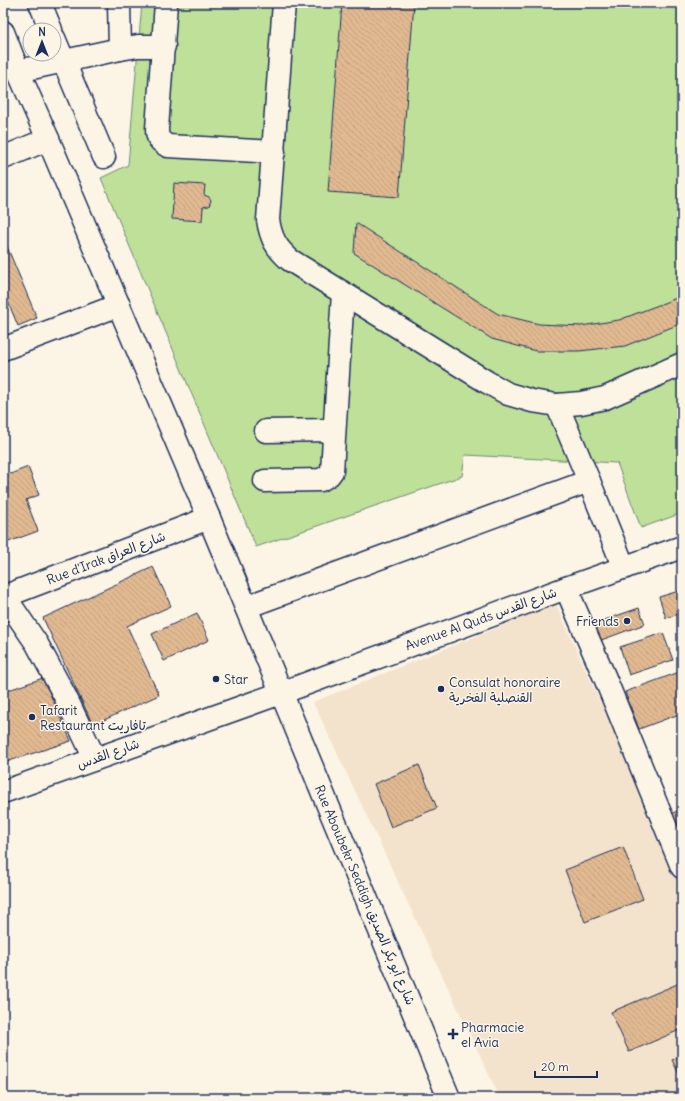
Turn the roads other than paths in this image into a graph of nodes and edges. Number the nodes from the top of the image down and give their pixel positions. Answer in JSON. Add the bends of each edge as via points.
{"nodes":[{"id":1,"x":40,"y":3,"type":"edge"},
{"id":2,"x":119,"y":3,"type":"edge"},
{"id":3,"x":166,"y":3,"type":"edge"},
{"id":4,"x":284,"y":3,"type":"edge"},
{"id":5,"x":48,"y":22,"type":"edge"},
{"id":6,"x":3,"y":32,"type":"edge"},
{"id":7,"x":164,"y":46,"type":"junction"},
{"id":8,"x":120,"y":48,"type":"junction"},
{"id":9,"x":63,"y":60,"type":"junction"},
{"id":10,"x":18,"y":70,"type":"junction"},
{"id":11,"x":48,"y":139,"type":"junction"},
{"id":12,"x":274,"y":152,"type":"junction"},
{"id":13,"x":104,"y":157,"type":"dead end"},
{"id":14,"x":3,"y":158,"type":"edge"},
{"id":15,"x":343,"y":293,"type":"junction"},
{"id":16,"x":119,"y":306,"type":"junction"},
{"id":17,"x":3,"y":349,"type":"edge"},
{"id":18,"x":682,"y":364,"type":"edge"},
{"id":19,"x":557,"y":405,"type":"junction"},
{"id":20,"x":334,"y":430,"type":"junction"},
{"id":21,"x":266,"y":431,"type":"dead end"},
{"id":22,"x":265,"y":481,"type":"dead end"},
{"id":23,"x":589,"y":481,"type":"junction"},
{"id":24,"x":209,"y":518,"type":"junction"},
{"id":25,"x":682,"y":547,"type":"edge"},
{"id":26,"x":624,"y":568,"type":"junction"},
{"id":27,"x":566,"y":588,"type":"junction"},
{"id":28,"x":4,"y":597,"type":"edge"},
{"id":29,"x":246,"y":607,"type":"junction"},
{"id":30,"x":281,"y":692,"type":"junction"},
{"id":31,"x":95,"y":759,"type":"junction"},
{"id":32,"x":3,"y":792,"type":"edge"},
{"id":33,"x":682,"y":867,"type":"edge"},
{"id":34,"x":449,"y":1098,"type":"edge"}],
"edges":[{"from":1,"to":5,"type":"street"},
{"from":2,"to":8,"type":"street"},
{"from":3,"to":7,"type":"street"},
{"from":4,"to":12,"type":"street"},
{"from":6,"to":10,"type":"street","name":"Rue Aboubekr Seddigh شارع أبو بكر الصديق"},
{"from":7,"to":8,"type":"street"},
{"from":7,"to":12,"type":"street","via":[[157,129],[157,135],[163,144]]},
{"from":8,"to":9,"type":"street"},
{"from":9,"to":10,"type":"street"},
{"from":9,"to":13,"type":"street"},
{"from":10,"to":11,"type":"street","name":"Rue Aboubekr Seddigh شارع أبو بكر الصديق"},
{"from":11,"to":14,"type":"street"},
{"from":11,"to":16,"type":"street","name":"Rue Aboubekr Seddigh شارع أبو بكر الصديق"},
{"from":12,"to":15,"type":"street","via":[[268,220],[274,242],[290,260]]},
{"from":15,"to":19,"type":"street","via":[[508,394],[532,402]]},
{"from":15,"to":20,"type":"street"},
{"from":16,"to":17,"type":"street"},
{"from":16,"to":24,"type":"street","name":"Rue Aboubekr Seddigh شارع أبو بكر الصديق"},
{"from":18,"to":19,"type":"street","via":[[605,398]]},
{"from":19,"to":23,"type":"street"},
{"from":20,"to":21,"type":"street"},
{"from":20,"to":22,"type":"street","via":[[332,471],[326,478]]},
{"from":23,"to":26,"type":"street"},
{"from":23,"to":29,"type":"street"},
{"from":24,"to":28,"type":"street","name":"Rue d'Irak شارع العراق"},
{"from":24,"to":29,"type":"street","name":"Rue Aboubekr Seddigh شارع أبو بكر الصديق"},
{"from":25,"to":26,"type":"street","name":"Avenue Al Quds شارع القدس"},
{"from":26,"to":27,"type":"street","name":"Avenue Al Quds شارع القدس"},
{"from":27,"to":30,"type":"street","name":"Avenue Al Quds شارع القدس"},
{"from":27,"to":33,"type":"street"},
{"from":28,"to":31,"type":"street","via":[[37,644]]},
{"from":29,"to":30,"type":"street","name":"Rue Aboubekr Seddigh شارع أبو بكر الصديق"},
{"from":30,"to":31,"type":"street","name":"شارع القدس"},
{"from":30,"to":34,"type":"street","name":"Rue Aboubekr Seddigh شارع أبو بكر الصديق"},
{"from":31,"to":32,"type":"street","name":"شارع القدس"}]}
